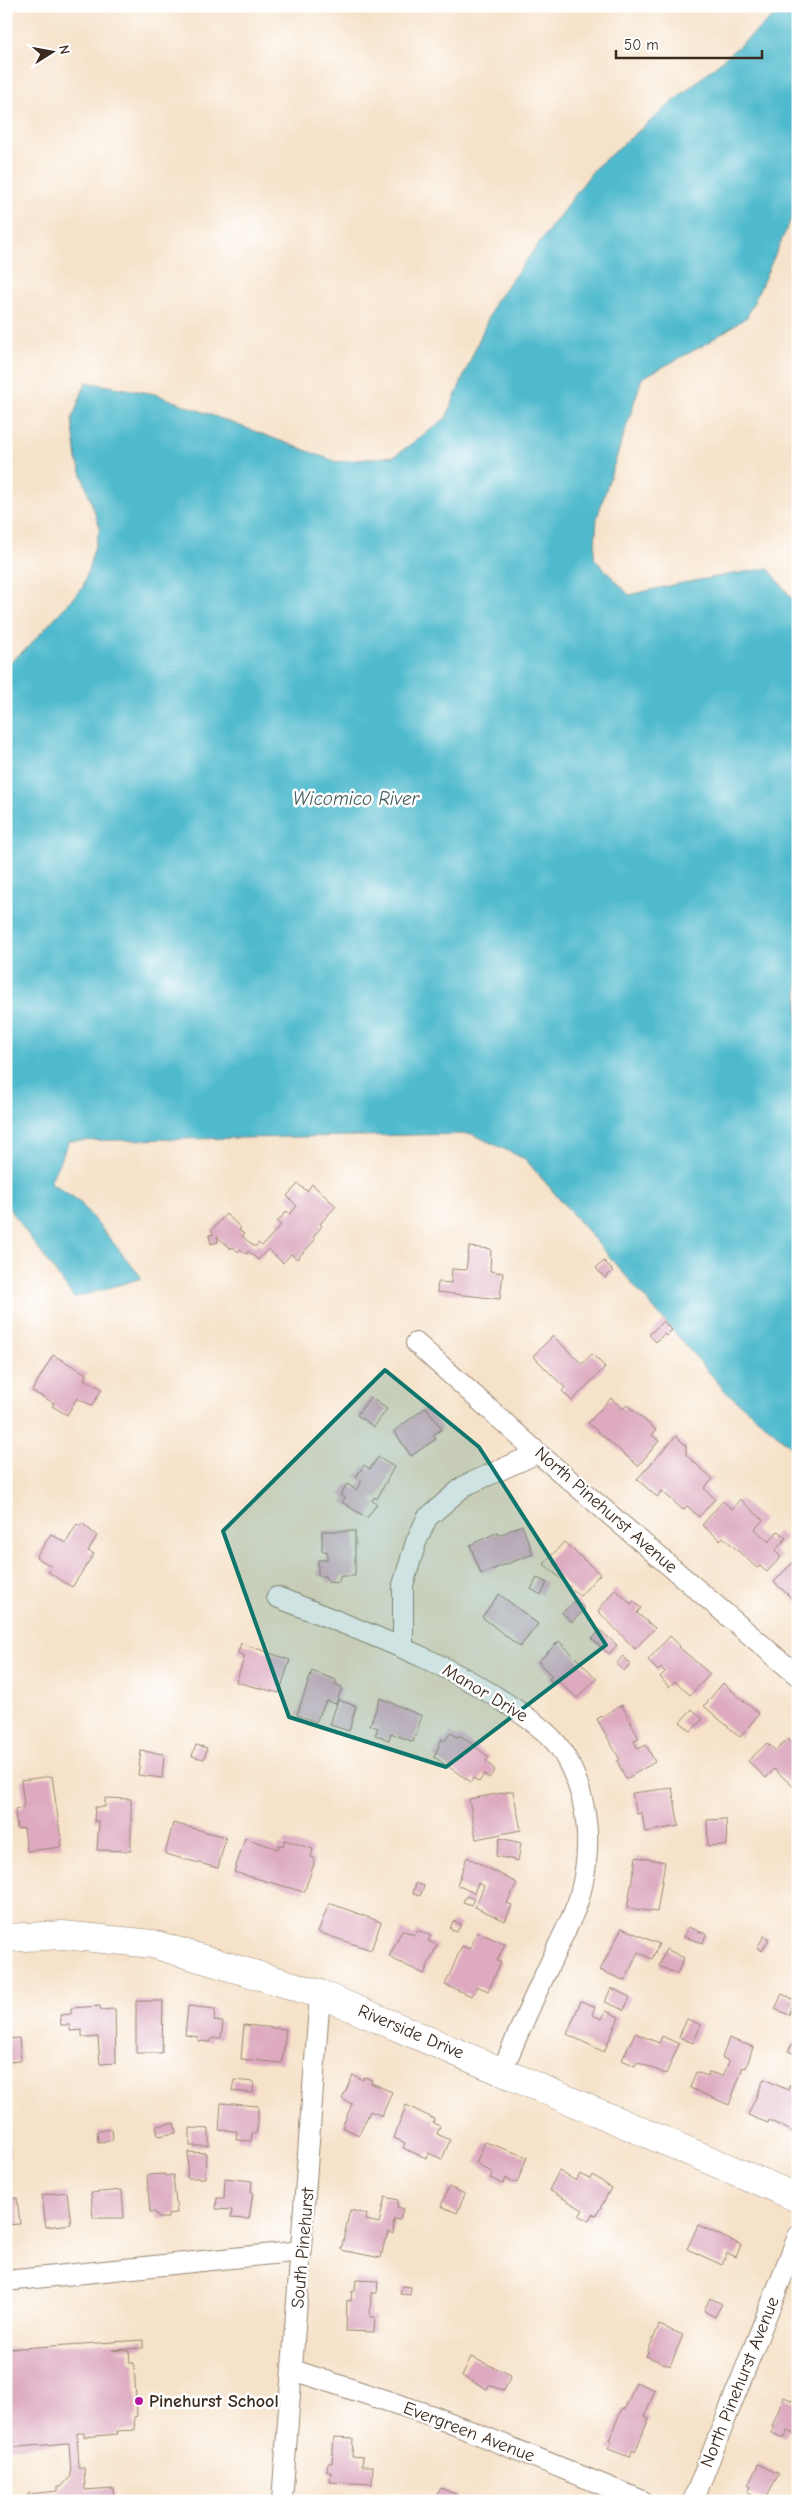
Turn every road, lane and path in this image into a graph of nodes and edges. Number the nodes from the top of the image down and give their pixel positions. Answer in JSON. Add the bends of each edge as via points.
{"nodes":[{"id":1,"x":416,"y":1343,"type":"dead end"},
{"id":2,"x":538,"y":1452,"type":"junction"},
{"id":3,"x":277,"y":1597,"type":"dead end"},
{"id":4,"x":403,"y":1648,"type":"junction"},
{"id":5,"x":798,"y":1676,"type":"edge"},
{"id":6,"x":6,"y":1938,"type":"edge"},
{"id":7,"x":320,"y":1994,"type":"junction"},
{"id":8,"x":502,"y":2071,"type":"junction"},
{"id":9,"x":798,"y":2198,"type":"edge"},
{"id":10,"x":798,"y":2236,"type":"edge"},
{"id":11,"x":302,"y":2251,"type":"junction"},
{"id":12,"x":6,"y":2281,"type":"edge"},
{"id":13,"x":293,"y":2370,"type":"junction"},
{"id":14,"x":282,"y":2501,"type":"edge"},
{"id":15,"x":644,"y":2501,"type":"edge"},
{"id":16,"x":693,"y":2501,"type":"edge"}],
"edges":[{"from":1,"to":2,"type":"street","name":"North Pinehurst Avenue"},
{"from":2,"to":4,"type":"street","via":[[464,1486],[428,1518],[416,1542],[403,1585]]},
{"from":2,"to":5,"type":"street","name":"North Pinehurst Avenue"},
{"from":3,"to":4,"type":"street","name":"Manor Drive"},
{"from":4,"to":8,"type":"street","name":"Manor Drive","via":[[504,1702],[538,1726],[562,1752],[577,1783],[587,1817],[588,1852],[579,1900]]},
{"from":6,"to":7,"type":"street","name":"Riverside Drive","via":[[63,1935],[153,1944]]},
{"from":7,"to":8,"type":"street","name":"Riverside Drive"},
{"from":7,"to":11,"type":"street","name":"South Pinehurst"},
{"from":8,"to":9,"type":"street","name":"Riverside Drive"},
{"from":10,"to":16,"type":"street","name":"North Pinehurst Avenue"},
{"from":11,"to":12,"type":"street"},
{"from":11,"to":13,"type":"street","name":"South Pinehurst"},
{"from":13,"to":14,"type":"street","name":"South Pinehurst"},
{"from":13,"to":15,"type":"street","name":"Evergreen Avenue","via":[[433,2416]]}]}
